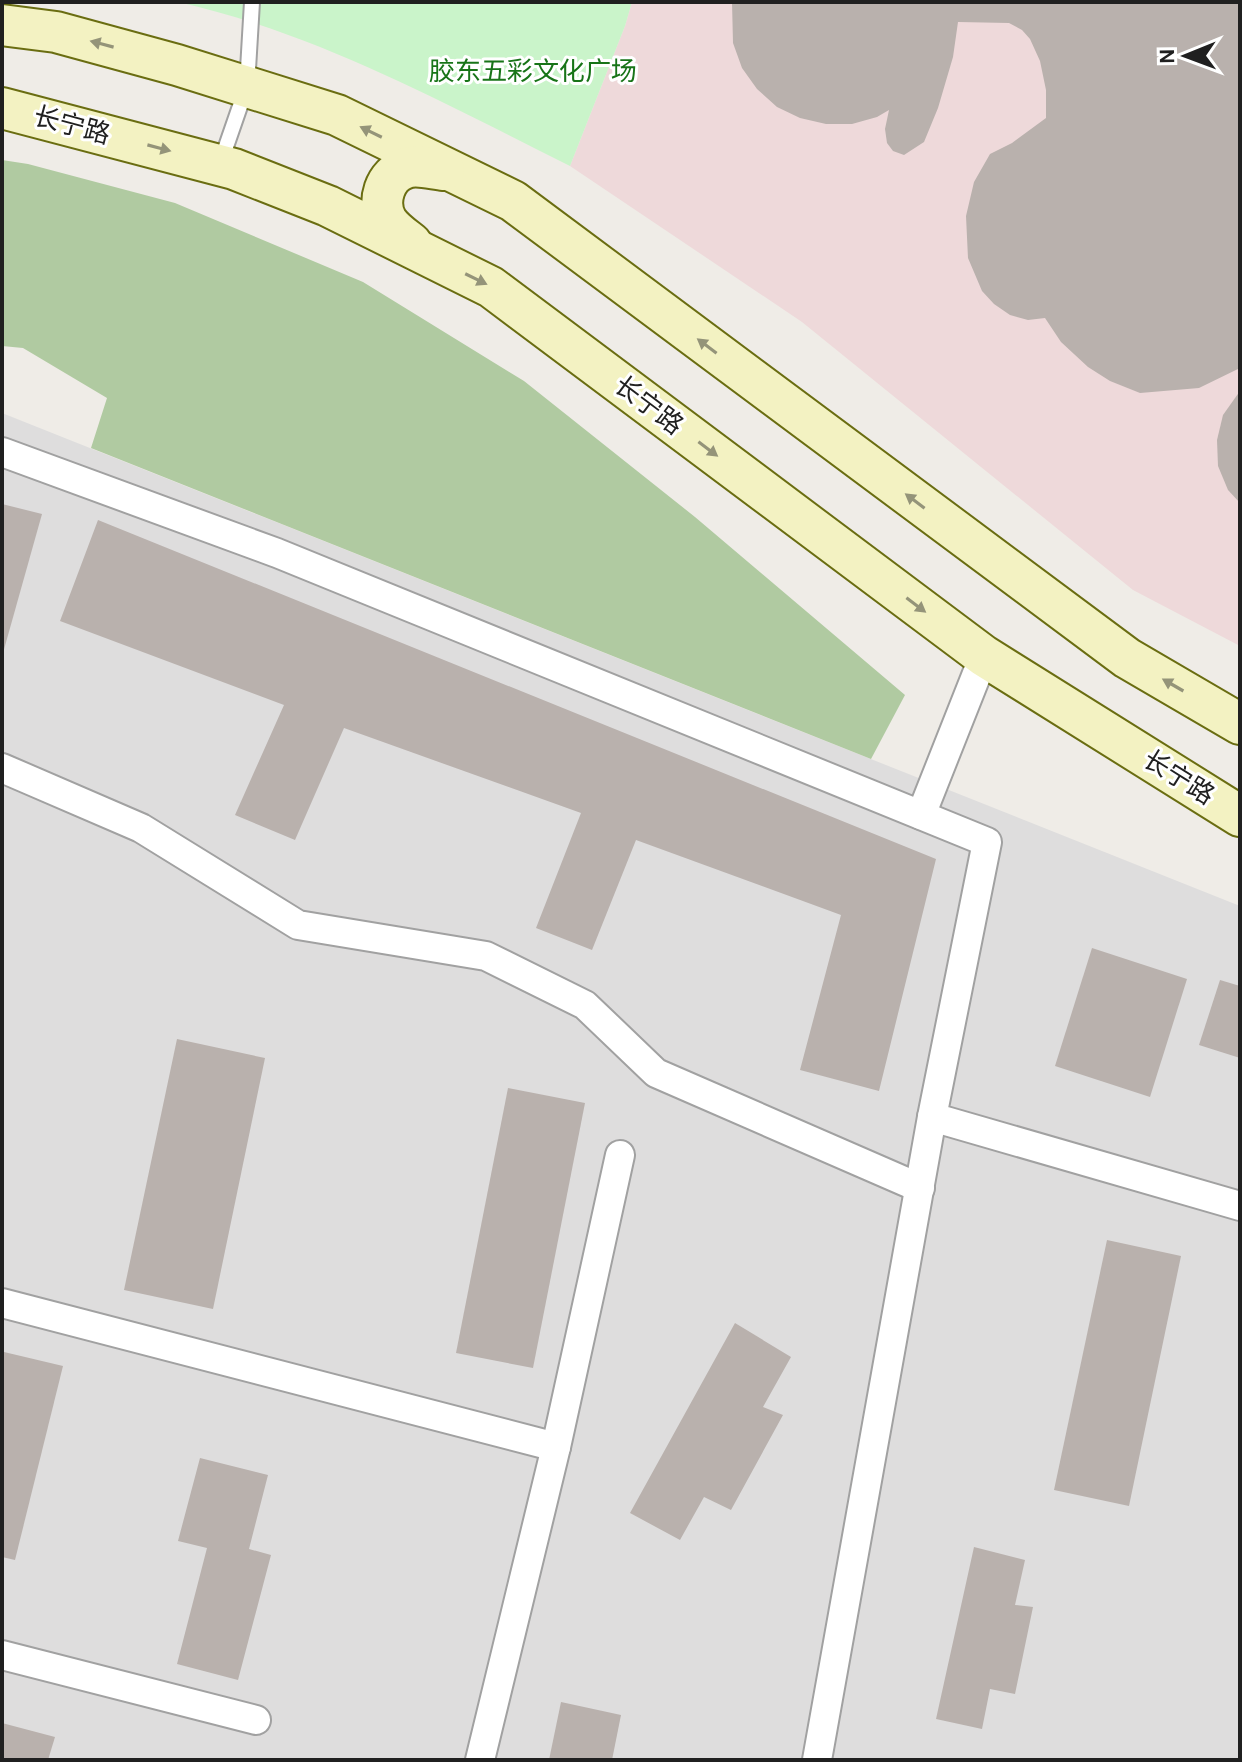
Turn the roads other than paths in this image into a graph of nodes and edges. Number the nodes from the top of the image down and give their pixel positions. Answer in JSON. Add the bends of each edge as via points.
{"nodes":[{"id":1,"x":252,"y":2,"type":"edge"},
{"id":2,"x":2,"y":25,"type":"edge"},
{"id":3,"x":247,"y":86,"type":"junction"},
{"id":4,"x":2,"y":108,"type":"edge"},
{"id":5,"x":220,"y":165,"type":"junction"},
{"id":6,"x":452,"y":171,"type":"junction"},
{"id":7,"x":427,"y":255,"type":"junction"},
{"id":8,"x":2,"y":452,"type":"edge"},
{"id":9,"x":984,"y":656,"type":"junction"},
{"id":10,"x":1240,"y":724,"type":"edge"},
{"id":11,"x":2,"y":768,"type":"edge"},
{"id":12,"x":921,"y":815,"type":"junction"},
{"id":13,"x":1240,"y":816,"type":"edge"},
{"id":14,"x":932,"y":1117,"type":"junction"},
{"id":15,"x":620,"y":1155,"type":"dead end"},
{"id":16,"x":920,"y":1188,"type":"junction"},
{"id":17,"x":1240,"y":1206,"type":"edge"},
{"id":18,"x":2,"y":1303,"type":"edge"},
{"id":19,"x":556,"y":1447,"type":"junction"},
{"id":20,"x":2,"y":1655,"type":"edge"},
{"id":21,"x":256,"y":1720,"type":"dead end"},
{"id":22,"x":825,"y":1758,"type":"edge"},
{"id":23,"x":480,"y":1760,"type":"edge"}],
"edges":[{"from":1,"to":3,"type":"lane"},
{"from":3,"to":2,"type":"street","one_way":true,"via":[[56,32]]},
{"from":3,"to":5,"type":"lane"},
{"from":6,"to":3,"type":"street","one_way":true,"via":[[337,115]]},
{"from":4,"to":5,"type":"street","name":"长宁路","one_way":true},
{"from":5,"to":7,"type":"street","name":"长宁路","via":[[328,206]]},
{"from":6,"to":7,"type":"street","via":[[409,166],[384,188],[385,217]]},
{"from":10,"to":6,"type":"street","one_way":true,"via":[[1127,658],[513,201]]},
{"from":7,"to":9,"type":"street","name":"长宁路","one_way":true,"via":[[491,287]]},
{"from":8,"to":12,"type":"street","via":[[277,553]]},
{"from":9,"to":12,"type":"street"},
{"from":9,"to":13,"type":"street","name":"长宁路"},
{"from":11,"to":16,"type":"street","via":[[141,828],[298,925],[486,956],[585,1005],[656,1073]]},
{"from":12,"to":14,"type":"street","via":[[987,842]]},
{"from":14,"to":16,"type":"street"},
{"from":14,"to":17,"type":"street"},
{"from":15,"to":19,"type":"street"},
{"from":16,"to":22,"type":"street"},
{"from":18,"to":19,"type":"street"},
{"from":19,"to":23,"type":"street"},
{"from":20,"to":21,"type":"street"}]}
